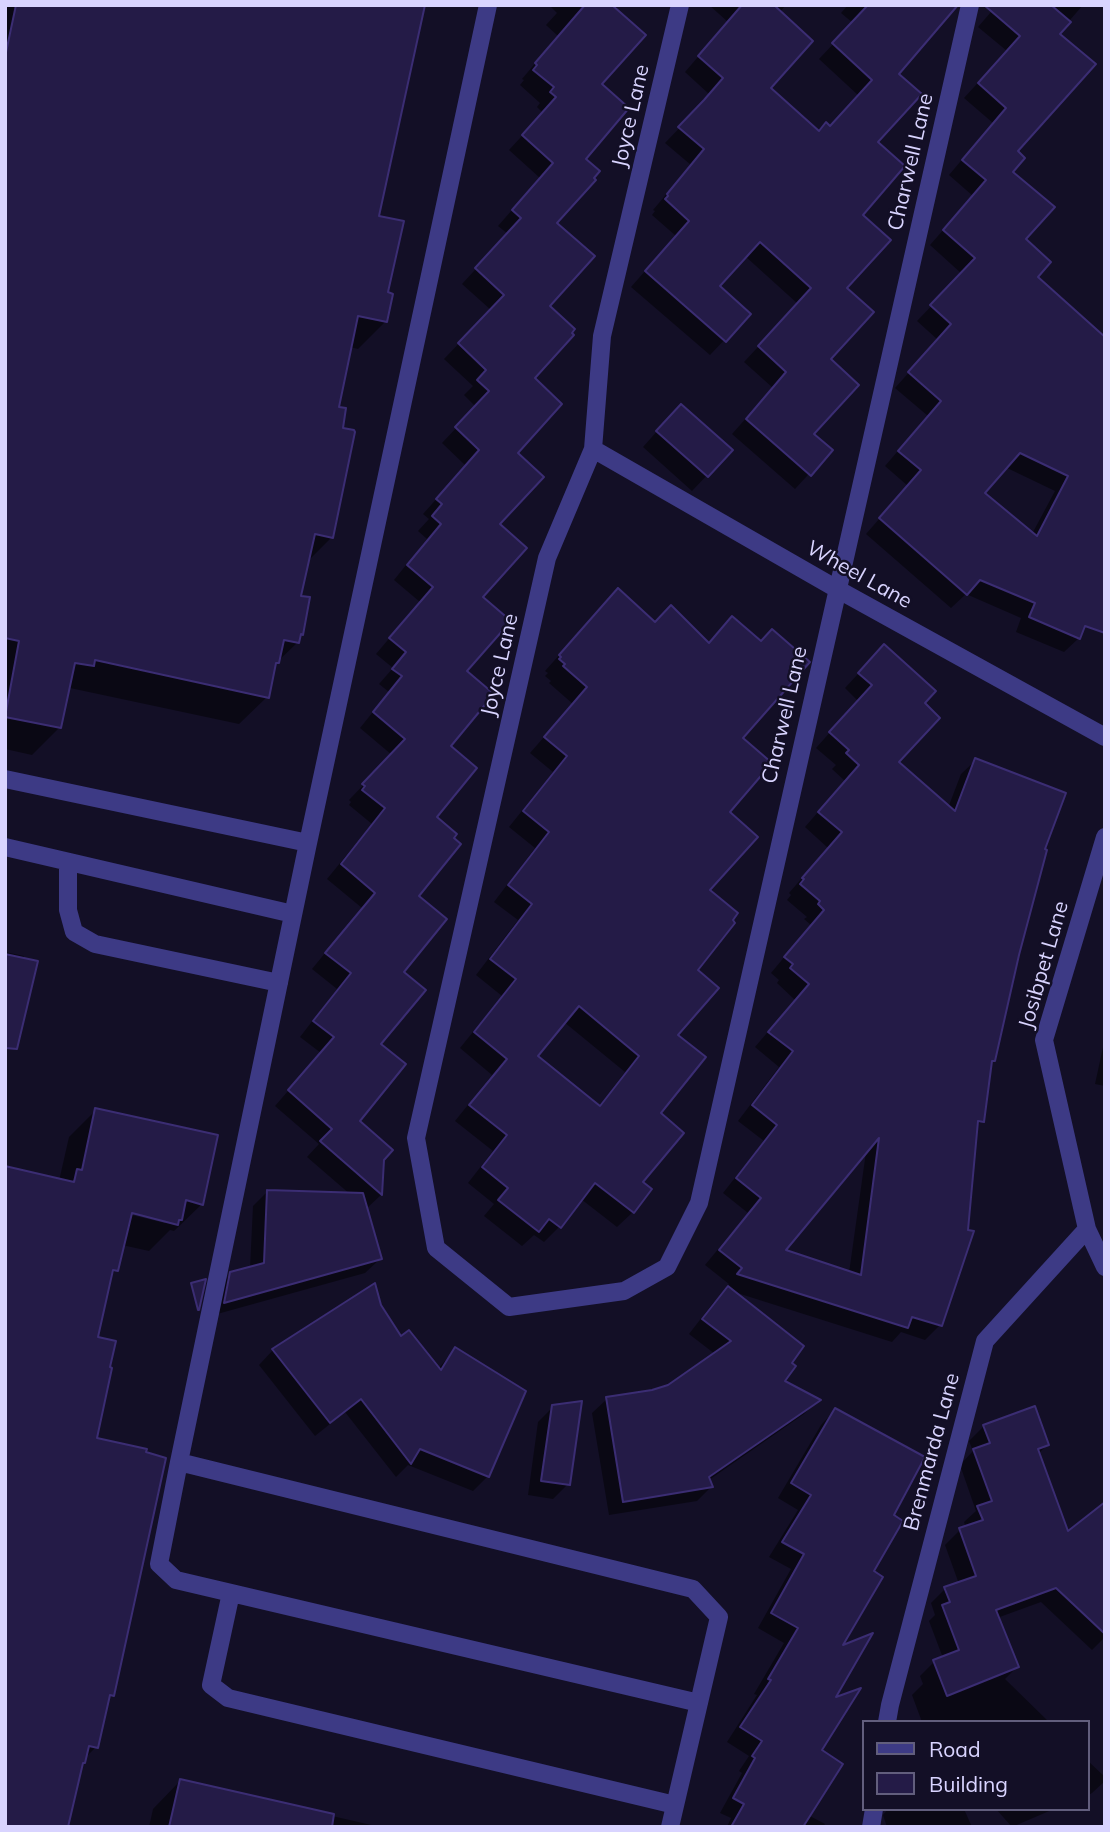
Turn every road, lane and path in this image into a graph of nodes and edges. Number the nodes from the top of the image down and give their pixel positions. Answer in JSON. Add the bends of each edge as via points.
{"nodes":[{"id":1,"x":488,"y":5,"type":"edge"},
{"id":2,"x":680,"y":5,"type":"edge"},
{"id":3,"x":970,"y":5,"type":"edge"},
{"id":4,"x":593,"y":449,"type":"junction"},
{"id":5,"x":837,"y":589,"type":"junction"},
{"id":6,"x":1105,"y":737,"type":"edge"},
{"id":7,"x":5,"y":779,"type":"edge"},
{"id":8,"x":1105,"y":837,"type":"edge"},
{"id":9,"x":308,"y":843,"type":"junction"},
{"id":10,"x":5,"y":847,"type":"edge"},
{"id":11,"x":68,"y":862,"type":"junction"},
{"id":12,"x":293,"y":914,"type":"junction"},
{"id":13,"x":279,"y":983,"type":"junction"},
{"id":14,"x":1087,"y":1229,"type":"junction"},
{"id":15,"x":1105,"y":1267,"type":"edge"},
{"id":16,"x":509,"y":1307,"type":"joint"},
{"id":17,"x":178,"y":1462,"type":"junction"},
{"id":18,"x":231,"y":1593,"type":"junction"},
{"id":19,"x":699,"y":1703,"type":"junction"},
{"id":20,"x":887,"y":1720,"type":"edge"},
{"id":21,"x":675,"y":1805,"type":"junction"},
{"id":22,"x":670,"y":1827,"type":"edge"}],
"edges":[{"from":1,"to":9,"type":"street"},
{"from":2,"to":4,"type":"street","name":"Joyce Lane","via":[[601,336]]},
{"from":3,"to":5,"type":"street","name":"Charwell Lane"},
{"from":4,"to":5,"type":"street","name":"Wheel Lane"},
{"from":4,"to":16,"type":"street","name":"Joyce Lane","via":[[547,558],[416,1138],[436,1248]]},
{"from":5,"to":6,"type":"street","name":"Wheel Lane"},
{"from":5,"to":16,"type":"street","name":"Charwell Lane","via":[[699,1203],[667,1267],[635,1285],[624,1291]]},
{"from":7,"to":9,"type":"street"},
{"from":8,"to":14,"type":"street","name":"Josibpet Lane","via":[[1044,1040]]},
{"from":9,"to":12,"type":"street"},
{"from":10,"to":11,"type":"street"},
{"from":11,"to":12,"type":"street"},
{"from":11,"to":13,"type":"street","via":[[68,910],[74,932],[95,944]]},
{"from":12,"to":13,"type":"street"},
{"from":13,"to":17,"type":"street"},
{"from":14,"to":15,"type":"street","name":"Josibpet Lane"},
{"from":14,"to":20,"type":"street","name":"Brenmarda Lane","via":[[985,1340]]},
{"from":17,"to":18,"type":"street","via":[[159,1564],[176,1580]]},
{"from":17,"to":19,"type":"street","via":[[693,1589],[719,1617]]},
{"from":18,"to":19,"type":"street"},
{"from":18,"to":21,"type":"street","via":[[211,1685],[228,1698]]},
{"from":19,"to":21,"type":"street"},
{"from":21,"to":22,"type":"street"}]}
